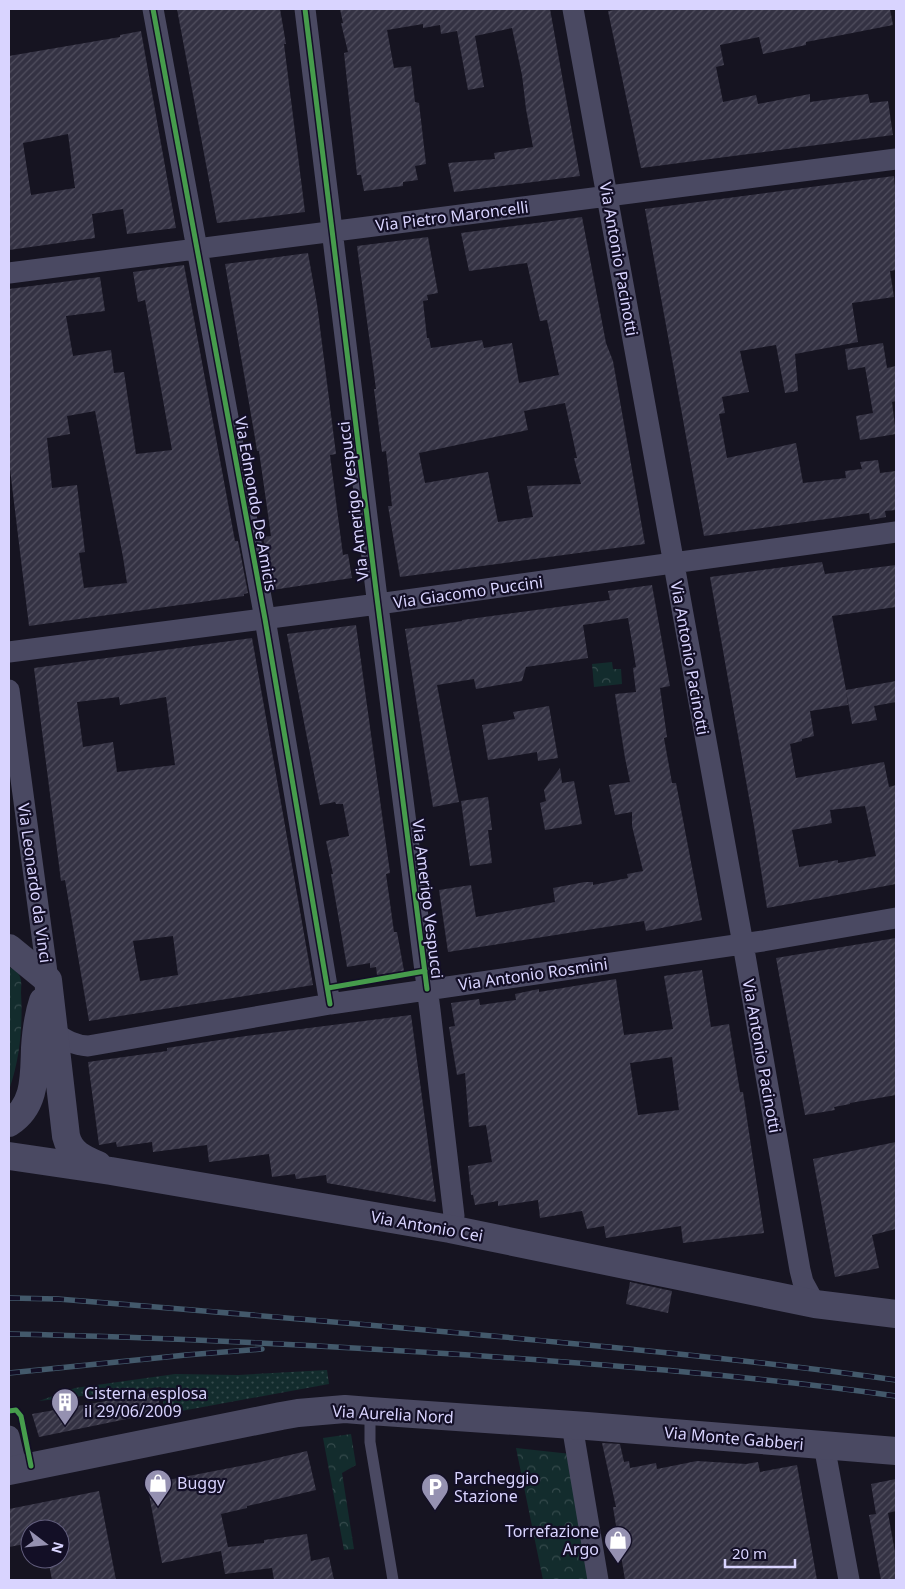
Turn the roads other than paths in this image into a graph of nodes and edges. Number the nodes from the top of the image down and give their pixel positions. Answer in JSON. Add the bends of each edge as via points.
{"nodes":[{"id":1,"x":153,"y":9,"type":"edge"},
{"id":2,"x":305,"y":9,"type":"edge"},
{"id":3,"x":574,"y":9,"type":"edge"},
{"id":4,"x":896,"y":159,"type":"edge"},
{"id":5,"x":608,"y":196,"type":"junction"},
{"id":6,"x":333,"y":231,"type":"junction"},
{"id":7,"x":197,"y":249,"type":"junction"},
{"id":8,"x":9,"y":273,"type":"edge"},
{"id":9,"x":896,"y":532,"type":"edge"},
{"id":10,"x":673,"y":564,"type":"junction"},
{"id":11,"x":378,"y":604,"type":"junction"},
{"id":12,"x":264,"y":618,"type":"junction"},
{"id":13,"x":9,"y":652,"type":"edge"},
{"id":14,"x":9,"y":690,"type":"edge"},
{"id":15,"x":896,"y":918,"type":"edge"},
{"id":16,"x":743,"y":944,"type":"junction"},
{"id":17,"x":9,"y":948,"type":"edge"},
{"id":18,"x":48,"y":983,"type":"junction"},
{"id":19,"x":427,"y":989,"type":"junction"},
{"id":20,"x":330,"y":1004,"type":"junction"},
{"id":21,"x":55,"y":1033,"type":"junction"},
{"id":22,"x":9,"y":1123,"type":"edge"},
{"id":23,"x":9,"y":1156,"type":"edge"},
{"id":24,"x":111,"y":1171,"type":"junction"},
{"id":25,"x":454,"y":1216,"type":"dead end"},
{"id":26,"x":896,"y":1298,"type":"edge"},
{"id":27,"x":815,"y":1304,"type":"junction"},
{"id":28,"x":844,"y":1308,"type":"junction"},
{"id":29,"x":896,"y":1314,"type":"edge"},
{"id":30,"x":370,"y":1410,"type":"junction"},
{"id":31,"x":572,"y":1425,"type":"junction"},
{"id":32,"x":9,"y":1436,"type":"edge"},
{"id":33,"x":824,"y":1445,"type":"junction"},
{"id":34,"x":896,"y":1451,"type":"edge"},
{"id":35,"x":13,"y":1470,"type":"edge"},
{"id":36,"x":393,"y":1580,"type":"edge"},
{"id":37,"x":598,"y":1580,"type":"edge"},
{"id":38,"x":849,"y":1580,"type":"edge"}],
"edges":[{"from":1,"to":7,"type":"street","name":"Via Edmondo De Amicis"},
{"from":2,"to":6,"type":"street","name":"Via Amerigo Vespucci"},
{"from":3,"to":5,"type":"street","name":"Via Antonio Pacinotti"},
{"from":4,"to":5,"type":"street","name":"Via Pietro Maroncelli"},
{"from":5,"to":6,"type":"street","name":"Via Pietro Maroncelli"},
{"from":5,"to":10,"type":"street","name":"Via Antonio Pacinotti"},
{"from":6,"to":7,"type":"street","name":"Via Pietro Maroncelli"},
{"from":6,"to":11,"type":"street","name":"Via Amerigo Vespucci"},
{"from":7,"to":8,"type":"street","name":"Via Pietro Maroncelli"},
{"from":7,"to":12,"type":"street","name":"Via Edmondo De Amicis"},
{"from":9,"to":10,"type":"street","name":"Via Giacomo Puccini"},
{"from":10,"to":11,"type":"street","name":"Via Giacomo Puccini"},
{"from":10,"to":16,"type":"street","name":"Via Antonio Pacinotti"},
{"from":11,"to":12,"type":"street","name":"Via Giacomo Puccini"},
{"from":11,"to":19,"type":"street","name":"Via Amerigo Vespucci"},
{"from":12,"to":13,"type":"street","name":"Via Giacomo Puccini"},
{"from":12,"to":20,"type":"street","name":"Via Edmondo De Amicis"},
{"from":14,"to":18,"type":"street","name":"Via Leonardo da Vinci"},
{"from":15,"to":16,"type":"street","name":"Via Antonio Rosmini"},
{"from":16,"to":19,"type":"street","name":"Via Antonio Rosmini"},
{"from":16,"to":27,"type":"street","name":"Via Antonio Pacinotti","via":[[800,1270]]},
{"from":17,"to":18,"type":"street"},
{"from":18,"to":21,"type":"street","name":"Via Leonardo da Vinci"},
{"from":18,"to":22,"type":"street","name":"Via Leonardo da Vinci","via":[[39,1015],[31,1095],[23,1110]]},
{"from":19,"to":20,"type":"street","name":"Via Antonio Rosmini"},
{"from":19,"to":25,"type":"street","name":"Via Amerigo Vespucci"},
{"from":20,"to":21,"type":"street","name":"Via Antonio Rosmini","via":[[88,1046],[77,1045]]},
{"from":21,"to":24,"type":"street","name":"Via Leonardo da Vinci","via":[[69,1146],[78,1156]]},
{"from":23,"to":24,"type":"street","name":"Via Antonio Cei"},
{"from":24,"to":27,"type":"street","name":"Via Antonio Cei","via":[[450,1229]]},
{"from":26,"to":28,"type":"street","name":"Via Antonio Cei"},
{"from":27,"to":28,"type":"street","name":"Via Antonio Cei"},
{"from":28,"to":29,"type":"street","name":"Via Antonio Cei"},
{"from":30,"to":31,"type":"street","name":"Via Aurelia Nord"},
{"from":30,"to":35,"type":"street","name":"Via Aurelia Nord","via":[[298,1413]]},
{"from":30,"to":36,"type":"lane","via":[[370,1442]]},
{"from":31,"to":33,"type":"street","name":"Via Monte Gabberi"},
{"from":31,"to":37,"type":"street"},
{"from":32,"to":35,"type":"street"},
{"from":33,"to":34,"type":"street","name":"Via Monte Gabberi"},
{"from":33,"to":38,"type":"street"}]}
